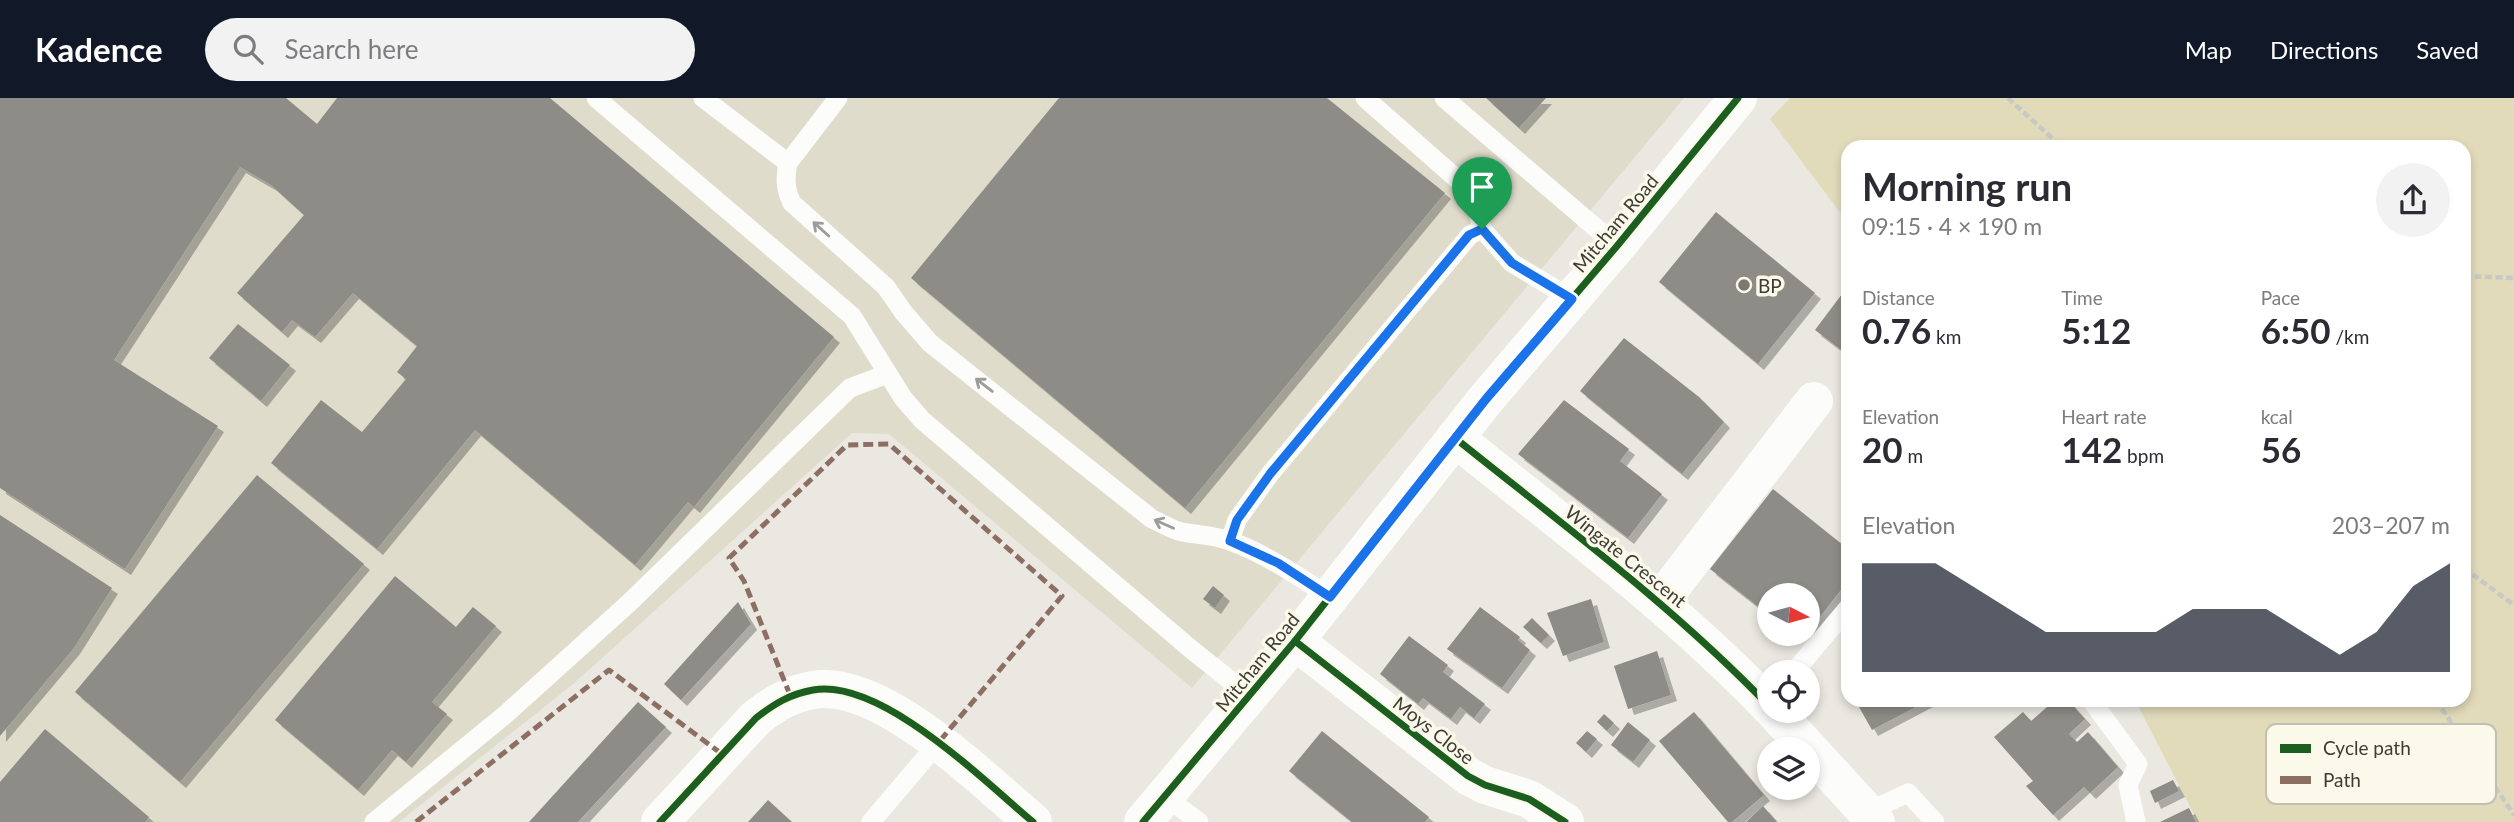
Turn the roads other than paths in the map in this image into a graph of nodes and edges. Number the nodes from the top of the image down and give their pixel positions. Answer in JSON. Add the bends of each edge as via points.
{"nodes":[{"id":1,"x":596,"y":98,"type":"edge"},
{"id":2,"x":703,"y":98,"type":"edge"},
{"id":3,"x":838,"y":98,"type":"edge"},
{"id":4,"x":1365,"y":98,"type":"edge"},
{"id":5,"x":1444,"y":98,"type":"edge"},
{"id":6,"x":1738,"y":98,"type":"edge"},
{"id":7,"x":788,"y":163,"type":"junction"},
{"id":8,"x":1482,"y":229,"type":"junction"},
{"id":9,"x":1617,"y":246,"type":"junction"},
{"id":10,"x":1572,"y":299,"type":"junction"},
{"id":11,"x":887,"y":374,"type":"junction"},
{"id":12,"x":1814,"y":401,"type":"dead end"},
{"id":13,"x":1455,"y":438,"type":"junction"},
{"id":14,"x":1230,"y":541,"type":"junction"},
{"id":15,"x":1330,"y":597,"type":"junction"},
{"id":16,"x":1659,"y":603,"type":"junction"},
{"id":17,"x":1841,"y":616,"type":"edge"},
{"id":18,"x":1295,"y":641,"type":"junction"},
{"id":19,"x":1804,"y":660,"type":"edge"},
{"id":20,"x":1757,"y":693,"type":"edge"},
{"id":21,"x":1250,"y":696,"type":"junction"},
{"id":22,"x":2096,"y":707,"type":"edge"},
{"id":23,"x":1786,"y":723,"type":"edge"},
{"id":24,"x":938,"y":743,"type":"junction"},
{"id":25,"x":1154,"y":809,"type":"edge"},
{"id":26,"x":1872,"y":817,"type":"edge"},
{"id":27,"x":374,"y":822,"type":"edge"},
{"id":28,"x":660,"y":822,"type":"edge"},
{"id":29,"x":871,"y":822,"type":"edge"},
{"id":30,"x":1034,"y":822,"type":"edge"},
{"id":31,"x":1199,"y":822,"type":"edge"},
{"id":32,"x":1565,"y":822,"type":"edge"},
{"id":33,"x":1935,"y":822,"type":"edge"},
{"id":34,"x":2136,"y":822,"type":"edge"}],
"edges":[{"from":1,"to":11,"type":"lane","via":[[852,316]]},
{"from":2,"to":7,"type":"lane"},
{"from":3,"to":7,"type":"lane"},
{"from":4,"to":8,"type":"lane","via":[[1474,194]]},
{"from":5,"to":9,"type":"lane"},
{"from":6,"to":9,"type":"street","name":"Mitcham Road"},
{"from":14,"to":7,"type":"lane","one_way":true,"via":[[1180,531],[1152,519],[930,343],[886,287],[792,203],[785,176]]},
{"from":8,"to":10,"type":"lane","via":[[1512,263]]},
{"from":8,"to":14,"type":"lane","via":[[1469,235],[1278,464],[1237,520]]},
{"from":9,"to":10,"type":"street","name":"Mitcham Road"},
{"from":10,"to":13,"type":"street","name":"Mitcham Road"},
{"from":11,"to":21,"type":"lane","via":[[922,420]]},
{"from":11,"to":27,"type":"lane","via":[[850,388],[629,603],[506,714]]},
{"from":12,"to":16,"type":"street"},
{"from":13,"to":15,"type":"street","name":"Mitcham Road"},
{"from":13,"to":16,"type":"street","name":"Wingate Crescent"},
{"from":14,"to":15,"type":"lane","via":[[1278,563]]},
{"from":15,"to":18,"type":"street","name":"Mitcham Road"},
{"from":16,"to":20,"type":"street","name":"Wingate Crescent"},
{"from":17,"to":19,"type":"lane"},
{"from":18,"to":21,"type":"street","name":"Mitcham Road"},
{"from":18,"to":32,"type":"street","name":"Moys Close","via":[[1468,776],[1528,799]]},
{"from":21,"to":25,"type":"street","name":"Mitcham Road"},
{"from":22,"to":34,"type":"lane","via":[[2138,764],[2128,785]]},
{"from":23,"to":26,"type":"street","name":"Wingate Crescent"},
{"from":24,"to":28,"type":"street","via":[[882,704],[860,695],[816,689],[790,695],[756,719]]},
{"from":24,"to":29,"type":"lane"},
{"from":24,"to":30,"type":"street"},
{"from":25,"to":31,"type":"lane"},
{"from":26,"to":33,"type":"lane","via":[[1908,793]]}]}
